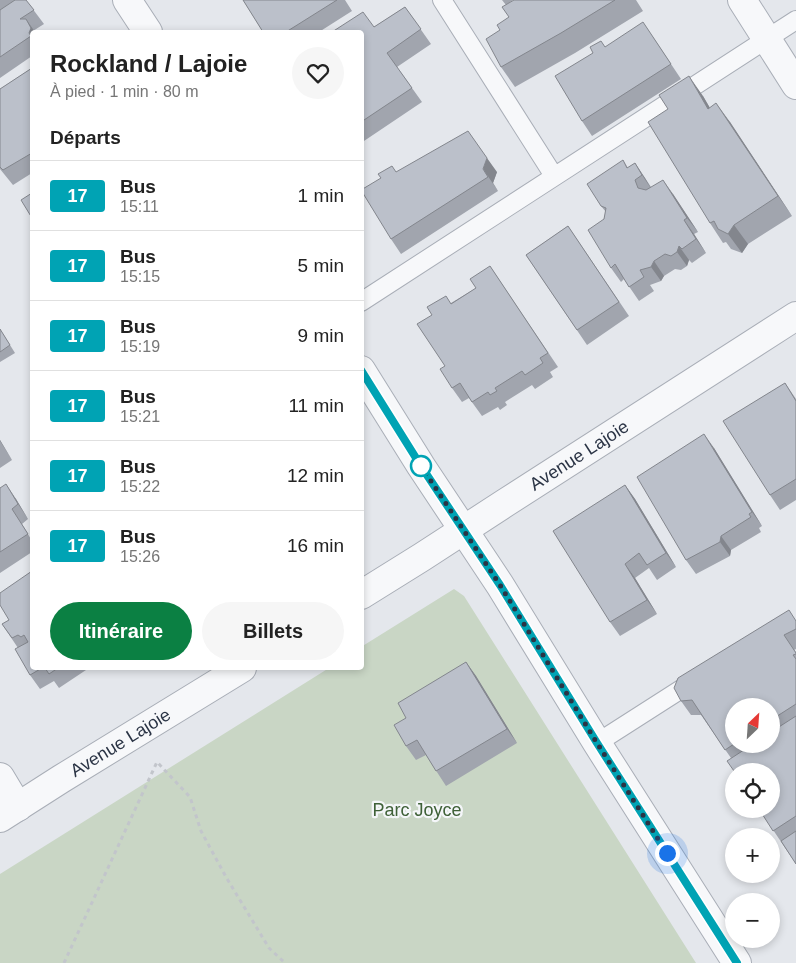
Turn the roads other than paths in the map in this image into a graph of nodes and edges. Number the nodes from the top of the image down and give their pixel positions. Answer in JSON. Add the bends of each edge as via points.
{"nodes":[{"id":1,"x":127,"y":0,"type":"edge"},
{"id":2,"x":442,"y":0,"type":"edge"},
{"id":3,"x":742,"y":0,"type":"edge"},
{"id":4,"x":796,"y":20,"type":"edge"},
{"id":5,"x":147,"y":30,"type":"edge"},
{"id":6,"x":767,"y":38,"type":"junction"},
{"id":7,"x":796,"y":84,"type":"edge"},
{"id":8,"x":554,"y":176,"type":"junction"},
{"id":9,"x":364,"y":300,"type":"edge"},
{"id":10,"x":796,"y":316,"type":"edge"},
{"id":11,"x":364,"y":375,"type":"edge"},
{"id":12,"x":463,"y":530,"type":"junction"},
{"id":13,"x":364,"y":593,"type":"edge"},
{"id":14,"x":239,"y":670,"type":"edge"},
{"id":15,"x":707,"y":672,"type":"edge"},
{"id":16,"x":597,"y":743,"type":"junction"},
{"id":17,"x":0,"y":776,"type":"edge"},
{"id":18,"x":9,"y":812,"type":"edge"},
{"id":19,"x":737,"y":963,"type":"edge"}],
"edges":[{"from":1,"to":5,"type":"street"},
{"from":2,"to":8,"type":"lane"},
{"from":3,"to":6,"type":"street"},
{"from":4,"to":6,"type":"lane"},
{"from":6,"to":7,"type":"street"},
{"from":6,"to":8,"type":"lane"},
{"from":8,"to":9,"type":"lane"},
{"from":10,"to":12,"type":"street","name":"Avenue Lajoie"},
{"from":11,"to":12,"type":"street"},
{"from":12,"to":13,"type":"street","name":"Avenue Lajoie"},
{"from":12,"to":16,"type":"street","via":[[505,592]]},
{"from":14,"to":18,"type":"street","name":"Avenue Lajoie"},
{"from":15,"to":16,"type":"lane"},
{"from":16,"to":19,"type":"street"},
{"from":17,"to":18,"type":"street"}]}
